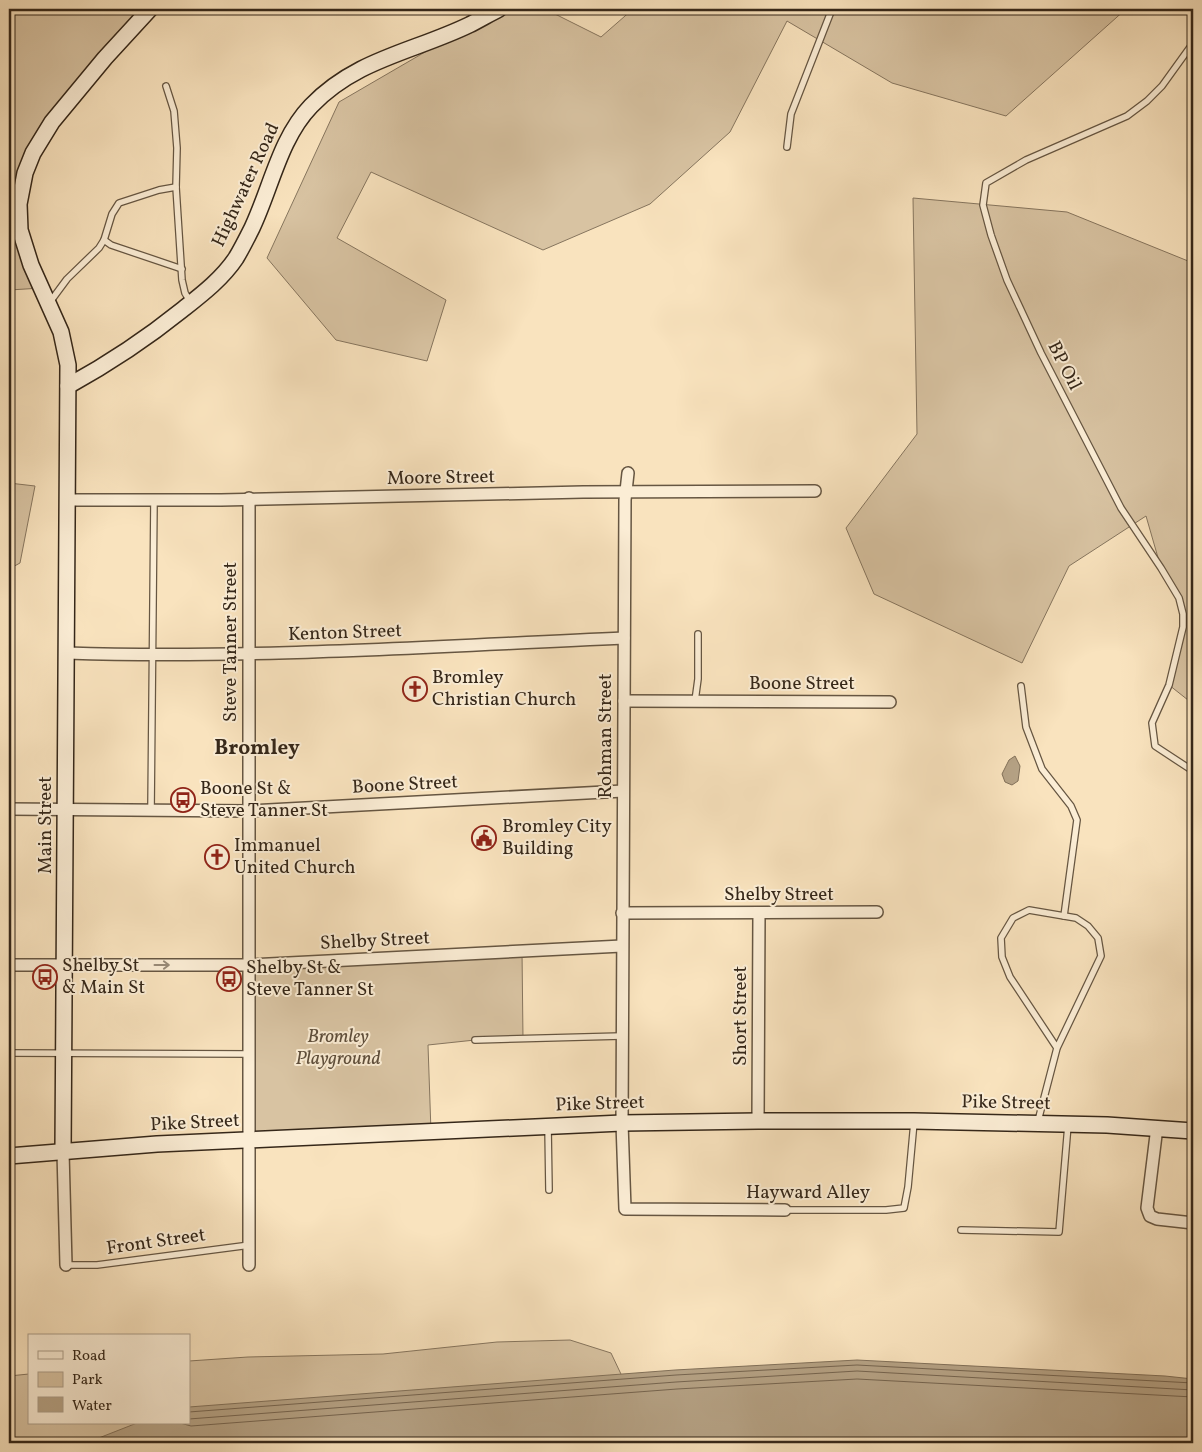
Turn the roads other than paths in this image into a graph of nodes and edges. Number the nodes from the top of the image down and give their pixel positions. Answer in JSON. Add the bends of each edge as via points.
{"nodes":[{"id":1,"x":150,"y":9,"type":"edge"},
{"id":2,"x":499,"y":9,"type":"edge"},
{"id":3,"x":832,"y":9,"type":"edge"},
{"id":4,"x":1193,"y":43,"type":"edge"},
{"id":5,"x":166,"y":86,"type":"dead end"},
{"id":6,"x":787,"y":147,"type":"dead end"},
{"id":7,"x":176,"y":187,"type":"junction"},
{"id":8,"x":104,"y":240,"type":"junction"},
{"id":9,"x":182,"y":269,"type":"junction"},
{"id":10,"x":49,"y":303,"type":"junction"},
{"id":11,"x":191,"y":303,"type":"junction"},
{"id":12,"x":68,"y":386,"type":"junction"},
{"id":13,"x":628,"y":473,"type":"dead end"},
{"id":14,"x":815,"y":491,"type":"dead end"},
{"id":15,"x":626,"y":492,"type":"junction"},
{"id":16,"x":249,"y":498,"type":"junction"},
{"id":17,"x":67,"y":500,"type":"junction"},
{"id":18,"x":154,"y":500,"type":"junction"},
{"id":19,"x":698,"y":634,"type":"dead end"},
{"id":20,"x":624,"y":638,"type":"junction"},
{"id":21,"x":67,"y":653,"type":"junction"},
{"id":22,"x":248,"y":654,"type":"junction"},
{"id":23,"x":152,"y":655,"type":"junction"},
{"id":24,"x":1021,"y":686,"type":"dead end"},
{"id":25,"x":695,"y":701,"type":"junction"},
{"id":26,"x":624,"y":702,"type":"junction"},
{"id":27,"x":890,"y":702,"type":"dead end"},
{"id":28,"x":1193,"y":771,"type":"edge"},
{"id":29,"x":623,"y":791,"type":"junction"},
{"id":30,"x":9,"y":809,"type":"edge"},
{"id":31,"x":66,"y":809,"type":"junction"},
{"id":32,"x":151,"y":810,"type":"junction"},
{"id":33,"x":248,"y":811,"type":"junction"},
{"id":34,"x":760,"y":912,"type":"junction"},
{"id":35,"x":876,"y":912,"type":"dead end"},
{"id":36,"x":622,"y":913,"type":"junction"},
{"id":37,"x":1064,"y":916,"type":"junction"},
{"id":38,"x":622,"y":946,"type":"junction"},
{"id":39,"x":9,"y":965,"type":"edge"},
{"id":40,"x":64,"y":965,"type":"junction"},
{"id":41,"x":250,"y":965,"type":"junction"},
{"id":42,"x":622,"y":1036,"type":"junction"},
{"id":43,"x":475,"y":1040,"type":"dead end"},
{"id":44,"x":1057,"y":1048,"type":"junction"},
{"id":45,"x":9,"y":1053,"type":"edge"},
{"id":46,"x":64,"y":1053,"type":"junction"},
{"id":47,"x":249,"y":1054,"type":"junction"},
{"id":48,"x":758,"y":1121,"type":"junction"},
{"id":49,"x":914,"y":1121,"type":"junction"},
{"id":50,"x":622,"y":1123,"type":"junction"},
{"id":51,"x":1037,"y":1123,"type":"junction"},
{"id":52,"x":1068,"y":1124,"type":"junction"},
{"id":53,"x":548,"y":1126,"type":"junction"},
{"id":54,"x":1157,"y":1127,"type":"junction"},
{"id":55,"x":1193,"y":1131,"type":"edge"},
{"id":56,"x":248,"y":1140,"type":"junction"},
{"id":57,"x":63,"y":1152,"type":"junction"},
{"id":58,"x":9,"y":1156,"type":"edge"},
{"id":59,"x":549,"y":1190,"type":"dead end"},
{"id":60,"x":626,"y":1209,"type":"joint"},
{"id":61,"x":785,"y":1210,"type":"joint"},
{"id":62,"x":1193,"y":1223,"type":"edge"},
{"id":63,"x":962,"y":1230,"type":"dead end"},
{"id":64,"x":250,"y":1245,"type":"junction"},
{"id":65,"x":66,"y":1264,"type":"joint"},
{"id":66,"x":249,"y":1265,"type":"dead end"}],
"edges":[{"from":1,"to":10,"type":"street","name":"Main Street","via":[[104,58],[52,122],[33,153],[26,173],[19,204],[20,230],[31,265]]},
{"from":2,"to":11,"type":"street","name":"Highwater Road","via":[[468,26],[366,65],[330,88],[311,106],[283,149],[252,228],[235,258],[218,280]]},
{"from":3,"to":6,"type":"lane","via":[[790,114]]},
{"from":4,"to":28,"type":"lane","name":"BP Oil","via":[[1147,101],[1127,116],[1026,160],[986,183],[983,205],[1008,280],[1041,353],[1121,508],[1178,598],[1183,627],[1169,685],[1152,723],[1155,746]]},
{"from":5,"to":7,"type":"lane","via":[[174,111]]},
{"from":7,"to":8,"type":"lane","via":[[119,203]]},
{"from":7,"to":9,"type":"lane"},
{"from":8,"to":9,"type":"lane"},
{"from":8,"to":10,"type":"lane"},
{"from":9,"to":11,"type":"lane","via":[[184,293]]},
{"from":10,"to":12,"type":"street","name":"Main Street","via":[[65,348]]},
{"from":11,"to":12,"type":"street","name":"Highwater Road","via":[[137,344]]},
{"from":12,"to":17,"type":"street","name":"Main Street"},
{"from":13,"to":15,"type":"street","name":"Rohman Street"},
{"from":14,"to":15,"type":"street","name":"Moore Street"},
{"from":15,"to":16,"type":"street","name":"Moore Street"},
{"from":15,"to":20,"type":"street","name":"Rohman Street"},
{"from":16,"to":18,"type":"street","name":"Moore Street"},
{"from":16,"to":22,"type":"street","name":"Steve Tanner Street"},
{"from":17,"to":18,"type":"street","name":"Moore Street"},
{"from":17,"to":21,"type":"street","name":"Main Street"},
{"from":18,"to":23,"type":"lane"},
{"from":19,"to":25,"type":"lane"},
{"from":20,"to":22,"type":"street","name":"Kenton Street"},
{"from":20,"to":26,"type":"street","name":"Rohman Street"},
{"from":21,"to":23,"type":"street","name":"Kenton Street"},
{"from":21,"to":31,"type":"street","name":"Main Street"},
{"from":22,"to":23,"type":"street","name":"Kenton Street"},
{"from":22,"to":33,"type":"street","name":"Steve Tanner Street"},
{"from":23,"to":32,"type":"lane"},
{"from":24,"to":37,"type":"lane","via":[[1026,727],[1042,769],[1071,806],[1077,820]]},
{"from":25,"to":26,"type":"street","name":"Boone Street"},
{"from":25,"to":27,"type":"street","name":"Boone Street"},
{"from":26,"to":29,"type":"street","name":"Rohman Street"},
{"from":29,"to":33,"type":"street","name":"Boone Street"},
{"from":29,"to":36,"type":"street","name":"Rohman Street"},
{"from":30,"to":31,"type":"street","name":"Boone Street"},
{"from":31,"to":32,"type":"street","name":"Boone Street"},
{"from":31,"to":40,"type":"street","name":"Main Street"},
{"from":32,"to":33,"type":"street","name":"Boone Street"},
{"from":33,"to":41,"type":"street","name":"Steve Tanner Street"},
{"from":34,"to":35,"type":"street","name":"Shelby Street"},
{"from":34,"to":36,"type":"street","name":"Shelby Street"},
{"from":34,"to":48,"type":"street","name":"Short Street"},
{"from":36,"to":38,"type":"street","name":"Rohman Street"},
{"from":37,"to":44,"type":"lane","via":[[1076,918],[1088,926],[1098,938],[1101,956]]},
{"from":37,"to":44,"type":"lane","via":[[1029,910],[1013,918],[1001,938],[1002,957],[1010,977]]},
{"from":38,"to":41,"type":"street","name":"Shelby Street"},
{"from":38,"to":42,"type":"street","name":"Rohman Street"},
{"from":39,"to":40,"type":"street","name":"Shelby Street"},
{"from":40,"to":41,"type":"street","name":"Shelby Street","one_way":true},
{"from":40,"to":46,"type":"street","name":"Main Street"},
{"from":41,"to":47,"type":"street","name":"Steve Tanner Street"},
{"from":42,"to":43,"type":"lane"},
{"from":42,"to":50,"type":"street","name":"Rohman Street"},
{"from":44,"to":51,"type":"lane"},
{"from":45,"to":46,"type":"lane"},
{"from":46,"to":47,"type":"lane"},
{"from":46,"to":57,"type":"street","name":"Main Street"},
{"from":47,"to":56,"type":"street","name":"Steve Tanner Street"},
{"from":48,"to":49,"type":"street","name":"Pike Street"},
{"from":48,"to":50,"type":"street","name":"Pike Street"},
{"from":49,"to":51,"type":"street","name":"Pike Street"},
{"from":49,"to":61,"type":"lane","name":"Hayward Alley","via":[[904,1208]]},
{"from":50,"to":53,"type":"street","name":"Pike Street"},
{"from":50,"to":60,"type":"street","name":"Rohman Street"},
{"from":51,"to":52,"type":"street","name":"Pike Street"},
{"from":52,"to":54,"type":"street","name":"Pike Street"},
{"from":52,"to":63,"type":"lane","via":[[1059,1232]]},
{"from":53,"to":56,"type":"street","name":"Pike Street"},
{"from":53,"to":59,"type":"lane"},
{"from":54,"to":55,"type":"street","name":"Pike Street"},
{"from":54,"to":62,"type":"street","via":[[1147,1208],[1150,1216]]},
{"from":56,"to":57,"type":"street","name":"Pike Street"},
{"from":56,"to":64,"type":"street","name":"Steve Tanner Street"},
{"from":57,"to":58,"type":"street","name":"Pike Street"},
{"from":57,"to":65,"type":"street","name":"Main Street"},
{"from":60,"to":61,"type":"street","name":"Hayward Alley"},
{"from":64,"to":65,"type":"lane","name":"Front Street","via":[[97,1266]]},
{"from":64,"to":66,"type":"street","name":"Steve Tanner Street"}]}
